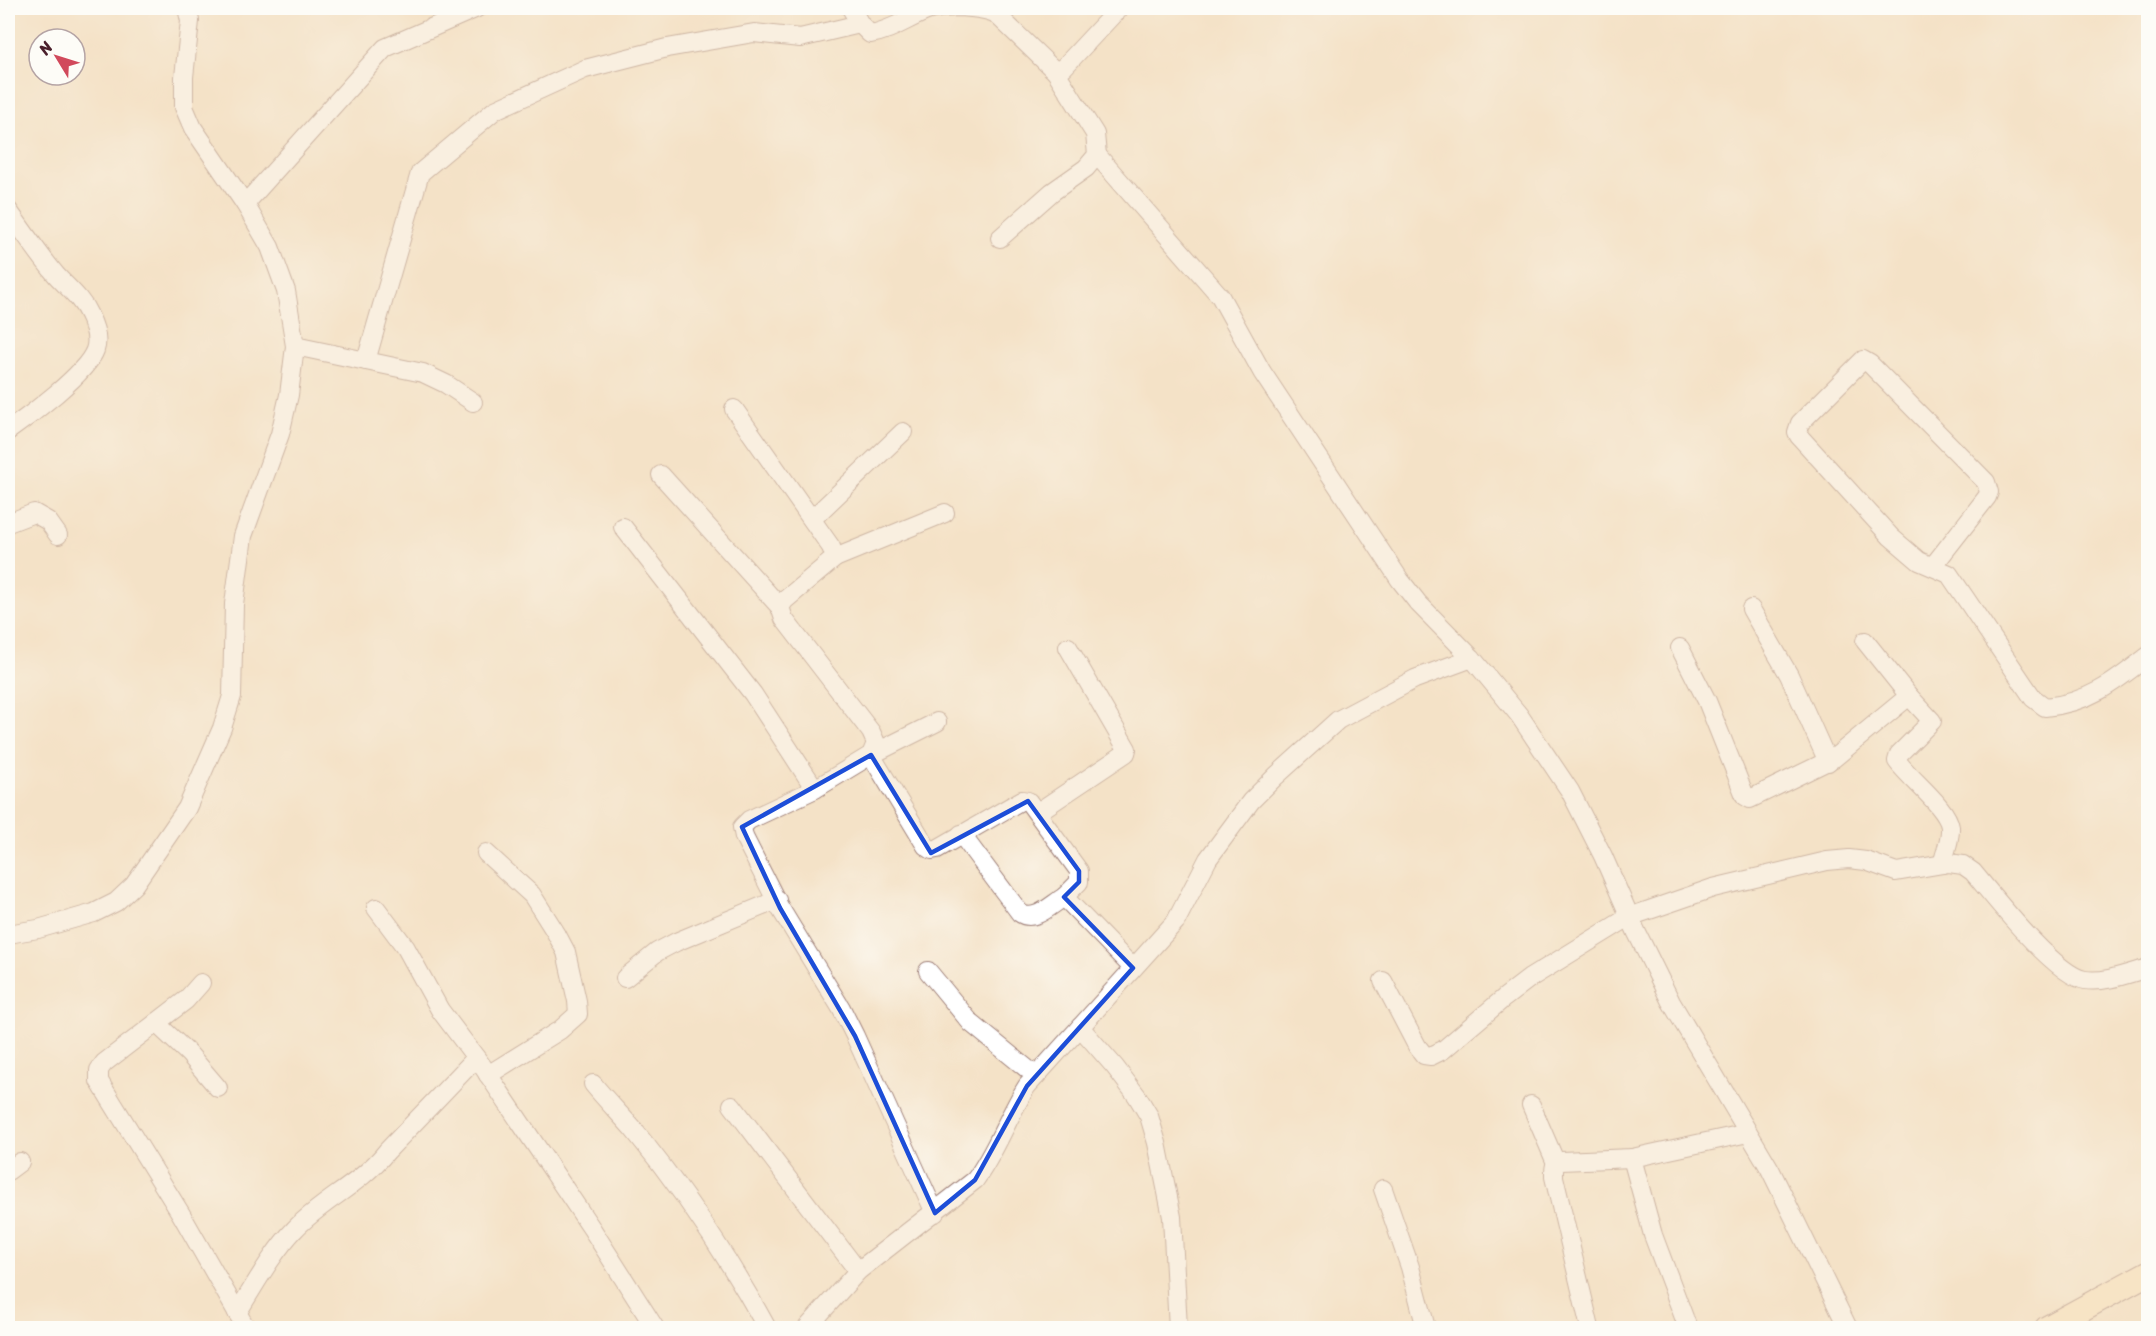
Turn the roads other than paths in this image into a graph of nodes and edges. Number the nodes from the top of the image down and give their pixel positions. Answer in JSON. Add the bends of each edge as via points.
{"nodes":[{"id":1,"x":187,"y":8,"type":"edge"},
{"id":2,"x":477,"y":8,"type":"edge"},
{"id":3,"x":851,"y":8,"type":"edge"},
{"id":4,"x":1119,"y":8,"type":"edge"},
{"id":5,"x":860,"y":24,"type":"junction"},
{"id":6,"x":1056,"y":72,"type":"junction"},
{"id":7,"x":1097,"y":155,"type":"junction"},
{"id":8,"x":245,"y":204,"type":"junction"},
{"id":9,"x":8,"y":210,"type":"edge"},
{"id":10,"x":1000,"y":238,"type":"dead end"},
{"id":11,"x":295,"y":346,"type":"junction"},
{"id":12,"x":366,"y":361,"type":"junction"},
{"id":13,"x":473,"y":402,"type":"dead end"},
{"id":14,"x":734,"y":409,"type":"dead end"},
{"id":15,"x":10,"y":426,"type":"edge"},
{"id":16,"x":903,"y":432,"type":"dead end"},
{"id":17,"x":661,"y":475,"type":"dead end"},
{"id":18,"x":945,"y":513,"type":"dead end"},
{"id":19,"x":812,"y":519,"type":"junction"},
{"id":20,"x":8,"y":523,"type":"edge"},
{"id":21,"x":623,"y":527,"type":"dead end"},
{"id":22,"x":58,"y":535,"type":"dead end"},
{"id":23,"x":835,"y":558,"type":"junction"},
{"id":24,"x":1933,"y":566,"type":"junction"},
{"id":25,"x":780,"y":607,"type":"junction"},
{"id":26,"x":1751,"y":609,"type":"dead end"},
{"id":27,"x":1864,"y":640,"type":"dead end"},
{"id":28,"x":1068,"y":648,"type":"dead end"},
{"id":29,"x":1680,"y":648,"type":"dead end"},
{"id":30,"x":2148,"y":656,"type":"edge"},
{"id":31,"x":1472,"y":658,"type":"junction"},
{"id":32,"x":1909,"y":696,"type":"junction"},
{"id":33,"x":937,"y":722,"type":"dead end"},
{"id":34,"x":871,"y":754,"type":"junction"},
{"id":35,"x":1828,"y":762,"type":"junction"},
{"id":36,"x":815,"y":789,"type":"junction"},
{"id":37,"x":1038,"y":812,"type":"junction"},
{"id":38,"x":961,"y":834,"type":"junction"},
{"id":39,"x":486,"y":853,"type":"dead end"},
{"id":40,"x":1942,"y":864,"type":"junction"},
{"id":41,"x":1064,"y":897,"type":"junction"},
{"id":42,"x":777,"y":900,"type":"junction"},
{"id":43,"x":376,"y":908,"type":"dead end"},
{"id":44,"x":1629,"y":917,"type":"junction"},
{"id":45,"x":8,"y":934,"type":"edge"},
{"id":46,"x":2148,"y":968,"type":"edge"},
{"id":47,"x":1134,"y":969,"type":"junction"},
{"id":48,"x":928,"y":971,"type":"dead end"},
{"id":49,"x":625,"y":978,"type":"dead end"},
{"id":50,"x":1383,"y":981,"type":"dead end"},
{"id":51,"x":201,"y":983,"type":"dead end"},
{"id":52,"x":156,"y":1023,"type":"junction"},
{"id":53,"x":1080,"y":1027,"type":"junction"},
{"id":54,"x":476,"y":1058,"type":"junction"},
{"id":55,"x":488,"y":1075,"type":"junction"},
{"id":56,"x":1036,"y":1076,"type":"junction"},
{"id":57,"x":593,"y":1084,"type":"dead end"},
{"id":58,"x":219,"y":1088,"type":"dead end"},
{"id":59,"x":732,"y":1105,"type":"dead end"},
{"id":60,"x":1531,"y":1105,"type":"dead end"},
{"id":61,"x":1748,"y":1132,"type":"junction"},
{"id":62,"x":1632,"y":1158,"type":"junction"},
{"id":63,"x":1556,"y":1163,"type":"junction"},
{"id":64,"x":1383,"y":1189,"type":"dead end"},
{"id":65,"x":935,"y":1213,"type":"junction"},
{"id":66,"x":858,"y":1271,"type":"junction"},
{"id":67,"x":2148,"y":1273,"type":"edge"},
{"id":68,"x":241,"y":1321,"type":"edge"},
{"id":69,"x":655,"y":1329,"type":"edge"},
{"id":70,"x":767,"y":1329,"type":"edge"},
{"id":71,"x":807,"y":1329,"type":"edge"},
{"id":72,"x":1178,"y":1329,"type":"edge"},
{"id":73,"x":1426,"y":1329,"type":"edge"},
{"id":74,"x":1590,"y":1329,"type":"edge"},
{"id":75,"x":1688,"y":1329,"type":"edge"},
{"id":76,"x":1848,"y":1329,"type":"edge"},
{"id":77,"x":2047,"y":1329,"type":"edge"}],
"edges":[{"from":1,"to":8,"type":"street","via":[[190,21],[184,107],[193,128]]},
{"from":2,"to":8,"type":"street","via":[[386,48]]},
{"from":3,"to":5,"type":"street"},
{"from":4,"to":6,"type":"street"},
{"from":5,"to":6,"type":"street","via":[[870,34],[884,32],[931,10],[982,9],[995,13]]},
{"from":5,"to":12,"type":"street","via":[[800,38],[754,33],[667,48],[585,69],[495,110],[420,173]]},
{"from":6,"to":7,"type":"street","via":[[1095,134]]},
{"from":7,"to":10,"type":"street"},
{"from":7,"to":31,"type":"street","via":[[1220,296],[1267,381],[1400,580]]},
{"from":8,"to":11,"type":"street","via":[[270,247],[286,291]]},
{"from":9,"to":15,"type":"street","via":[[88,313],[96,343],[94,353],[68,383]]},
{"from":11,"to":12,"type":"street"},
{"from":11,"to":45,"type":"street","via":[[280,434],[243,536],[234,604],[232,696],[187,808],[134,885],[116,902],[94,913]]},
{"from":12,"to":13,"type":"street","via":[[423,373]]},
{"from":14,"to":19,"type":"street"},
{"from":16,"to":19,"type":"street"},
{"from":17,"to":25,"type":"street"},
{"from":18,"to":23,"type":"street"},
{"from":19,"to":23,"type":"street"},
{"from":20,"to":22,"type":"street","via":[[34,513],[48,521]]},
{"from":21,"to":36,"type":"street","via":[[753,694]]},
{"from":23,"to":25,"type":"street"},
{"from":24,"to":24,"type":"street","via":[[1987,496],[1988,487],[1863,360],[1800,423],[1797,432],[1891,537],[1919,561]]},
{"from":24,"to":30,"type":"street","via":[[1953,579],[2032,698],[2045,707],[2087,698]]},
{"from":25,"to":34,"type":"street","via":[[784,619],[871,732],[876,743]]},
{"from":26,"to":35,"type":"street","via":[[1789,675]]},
{"from":27,"to":32,"type":"street"},
{"from":28,"to":37,"type":"street","via":[[1127,749]]},
{"from":29,"to":35,"type":"street","via":[[1707,701],[1745,796],[1754,798]]},
{"from":31,"to":44,"type":"street","via":[[1519,715],[1570,792]]},
{"from":31,"to":47,"type":"street","via":[[1415,679],[1344,716],[1324,731],[1251,801],[1208,859],[1176,921]]},
{"from":32,"to":35,"type":"street"},
{"from":32,"to":40,"type":"street","via":[[1932,722],[1897,757],[1949,821],[1951,829]]},
{"from":33,"to":34,"type":"street"},
{"from":34,"to":36,"type":"street"},
{"from":34,"to":38,"type":"street","via":[[926,846],[937,849]]},
{"from":36,"to":42,"type":"street","via":[[742,827]]},
{"from":37,"to":38,"type":"street","via":[[1022,800]]},
{"from":37,"to":41,"type":"street","via":[[1078,871],[1079,882]]},
{"from":38,"to":41,"type":"street","via":[[1026,917],[1033,917]]},
{"from":39,"to":55,"type":"street","via":[[532,895],[556,933],[566,952],[578,1014],[560,1030]]},
{"from":40,"to":44,"type":"street","via":[[1896,872],[1866,861],[1827,861],[1726,884]]},
{"from":40,"to":46,"type":"street","via":[[1964,865],[1973,872],[2050,958],[2076,977],[2097,980]]},
{"from":41,"to":47,"type":"street"},
{"from":42,"to":49,"type":"street","via":[[676,942]]},
{"from":42,"to":65,"type":"street","via":[[841,1008]]},
{"from":43,"to":54,"type":"street","via":[[406,948],[440,1011]]},
{"from":44,"to":50,"type":"street","via":[[1530,978],[1431,1056],[1424,1055],[1417,1046]]},
{"from":44,"to":61,"type":"street","via":[[1671,1002]]},
{"from":47,"to":53,"type":"street"},
{"from":48,"to":56,"type":"street","via":[[971,1023]]},
{"from":51,"to":52,"type":"street"},
{"from":52,"to":58,"type":"street"},
{"from":52,"to":68,"type":"street","via":[[104,1063],[99,1081]]},
{"from":53,"to":56,"type":"street"},
{"from":53,"to":72,"type":"street","via":[[1123,1077],[1149,1116],[1172,1217]]},
{"from":54,"to":55,"type":"street"},
{"from":54,"to":68,"type":"street","via":[[370,1172],[294,1230]]},
{"from":55,"to":69,"type":"street"},
{"from":56,"to":65,"type":"street","via":[[1016,1103],[983,1170]]},
{"from":57,"to":70,"type":"street","via":[[666,1172],[725,1257]]},
{"from":59,"to":66,"type":"street"},
{"from":60,"to":63,"type":"street"},
{"from":61,"to":62,"type":"street"},
{"from":61,"to":76,"type":"street"},
{"from":62,"to":63,"type":"street"},
{"from":62,"to":75,"type":"street","via":[[1653,1235]]},
{"from":63,"to":74,"type":"street","via":[[1554,1177]]},
{"from":64,"to":73,"type":"street"},
{"from":65,"to":66,"type":"street"},
{"from":66,"to":71,"type":"street"},
{"from":67,"to":77,"type":"main road"}]}
